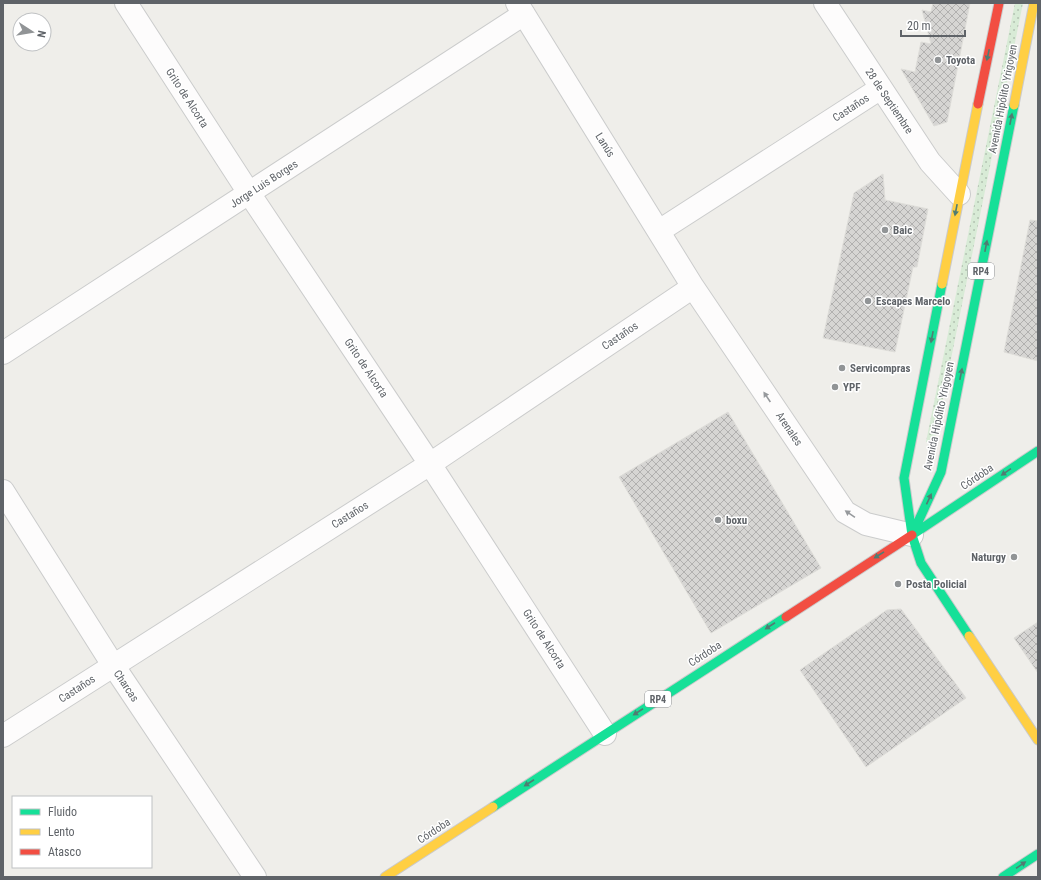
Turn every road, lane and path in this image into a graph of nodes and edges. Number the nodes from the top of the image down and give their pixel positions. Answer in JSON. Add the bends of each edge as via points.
{"nodes":[{"id":1,"x":126,"y":3,"type":"edge"},
{"id":2,"x":825,"y":3,"type":"edge"},
{"id":3,"x":999,"y":3,"type":"edge"},
{"id":4,"x":1034,"y":3,"type":"edge"},
{"id":5,"x":521,"y":9,"type":"edge"},
{"id":6,"x":880,"y":88,"type":"junction"},
{"id":7,"x":249,"y":193,"type":"junction"},
{"id":8,"x":959,"y":194,"type":"junction"},
{"id":9,"x":659,"y":231,"type":"junction"},
{"id":10,"x":693,"y":287,"type":"junction"},
{"id":11,"x":3,"y":353,"type":"edge"},
{"id":12,"x":1038,"y":451,"type":"edge"},
{"id":13,"x":430,"y":464,"type":"junction"},
{"id":14,"x":3,"y":491,"type":"edge"},
{"id":15,"x":912,"y":535,"type":"junction"},
{"id":16,"x":113,"y":665,"type":"junction"},
{"id":17,"x":605,"y":734,"type":"junction"},
{"id":18,"x":3,"y":736,"type":"edge"},
{"id":19,"x":1038,"y":740,"type":"edge"},
{"id":20,"x":1038,"y":854,"type":"edge"},
{"id":21,"x":408,"y":871,"type":"edge"},
{"id":22,"x":255,"y":877,"type":"edge"},
{"id":23,"x":385,"y":877,"type":"edge"},
{"id":24,"x":1003,"y":877,"type":"edge"}],
"edges":[{"from":1,"to":7,"type":"street","name":"Grito de Alcorta"},
{"from":2,"to":6,"type":"street","name":"28 de Septiembre"},
{"from":3,"to":8,"type":"main road","name":"Avenida Hipólito Yrigoyen","one_way":true},
{"from":15,"to":4,"type":"main road","name":"Avenida Hipólito Yrigoyen","number":"RP4","one_way":true,"via":[[941,472]]},
{"from":5,"to":7,"type":"street","name":"Jorge Luis Borges"},
{"from":5,"to":9,"type":"street","name":"Lanús"},
{"from":6,"to":8,"type":"street","name":"28 de Septiembre","via":[[930,162]]},
{"from":6,"to":9,"type":"street","name":"Castaños"},
{"from":7,"to":11,"type":"street","name":"Jorge Luis Borges"},
{"from":7,"to":13,"type":"street","name":"Grito de Alcorta"},
{"from":8,"to":15,"type":"main road","name":"Avenida Hipólito Yrigoyen","one_way":true,"via":[[904,478]]},
{"from":9,"to":10,"type":"street","name":"Lanús"},
{"from":10,"to":13,"type":"street","name":"Castaños"},
{"from":15,"to":10,"type":"street","name":"Arenales","one_way":true,"via":[[866,524],[845,512]]},
{"from":12,"to":15,"type":"main road","name":"Córdoba","one_way":true},
{"from":13,"to":16,"type":"street","name":"Castaños"},
{"from":13,"to":17,"type":"street","name":"Grito de Alcorta"},
{"from":14,"to":16,"type":"street","name":"Charcas"},
{"from":15,"to":17,"type":"main road","name":"Córdoba","number":"RP4","one_way":true},
{"from":15,"to":19,"type":"main road","via":[[921,563]]},
{"from":16,"to":18,"type":"street","name":"Castaños"},
{"from":16,"to":22,"type":"street","name":"Charcas"},
{"from":17,"to":21,"type":"main road","name":"Córdoba","number":"RP4","one_way":true},
{"from":24,"to":20,"type":"main road","one_way":true},
{"from":21,"to":23,"type":"main road","name":"Córdoba","number":"RP4"}]}
